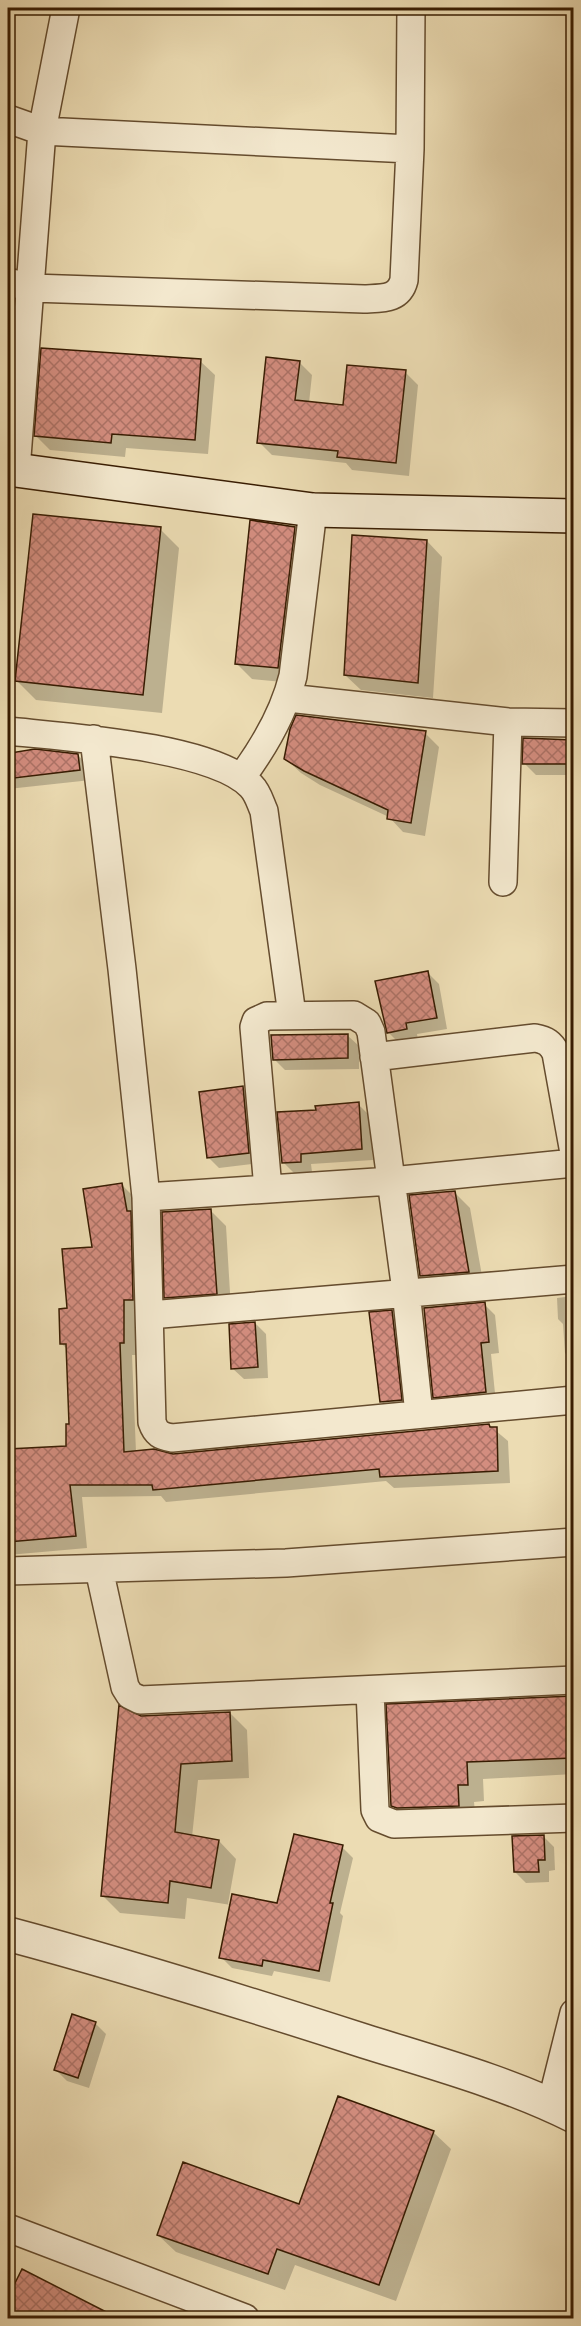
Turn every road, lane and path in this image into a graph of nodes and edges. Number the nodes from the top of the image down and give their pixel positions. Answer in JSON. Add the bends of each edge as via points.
{"nodes":[{"id":1,"x":66,"y":8,"type":"edge"},
{"id":2,"x":411,"y":8,"type":"edge"},
{"id":3,"x":8,"y":118,"type":"edge"},
{"id":4,"x":42,"y":130,"type":"junction"},
{"id":5,"x":410,"y":149,"type":"junction"},
{"id":6,"x":20,"y":285,"type":"edge"},
{"id":7,"x":12,"y":470,"type":"edge"},
{"id":8,"x":313,"y":510,"type":"junction"},
{"id":9,"x":573,"y":516,"type":"edge"},
{"id":10,"x":288,"y":698,"type":"junction"},
{"id":11,"x":508,"y":722,"type":"junction"},
{"id":12,"x":573,"y":723,"type":"edge"},
{"id":13,"x":8,"y":731,"type":"edge"},
{"id":14,"x":94,"y":739,"type":"junction"},
{"id":15,"x":247,"y":770,"type":"junction"},
{"id":16,"x":502,"y":882,"type":"dead end"},
{"id":17,"x":292,"y":1015,"type":"junction"},
{"id":18,"x":374,"y":1057,"type":"junction"},
{"id":19,"x":573,"y":1153,"type":"edge"},
{"id":20,"x":573,"y":1163,"type":"edge"},
{"id":21,"x":391,"y":1181,"type":"junction"},
{"id":22,"x":268,"y":1189,"type":"junction"},
{"id":23,"x":146,"y":1197,"type":"junction"},
{"id":24,"x":573,"y":1279,"type":"edge"},
{"id":25,"x":406,"y":1291,"type":"junction"},
{"id":26,"x":150,"y":1315,"type":"junction"},
{"id":27,"x":573,"y":1400,"type":"edge"},
{"id":28,"x":419,"y":1413,"type":"junction"},
{"id":29,"x":573,"y":1542,"type":"edge"},
{"id":30,"x":99,"y":1569,"type":"junction"},
{"id":31,"x":8,"y":1572,"type":"edge"},
{"id":32,"x":573,"y":1680,"type":"edge"},
{"id":33,"x":370,"y":1690,"type":"junction"},
{"id":34,"x":573,"y":1818,"type":"edge"},
{"id":35,"x":8,"y":1934,"type":"edge"},
{"id":36,"x":573,"y":2013,"type":"edge"},
{"id":37,"x":562,"y":2111,"type":"edge"},
{"id":38,"x":8,"y":2228,"type":"edge"},
{"id":39,"x":244,"y":2319,"type":"edge"}],
"edges":[{"from":1,"to":4,"type":"street"},
{"from":2,"to":5,"type":"street"},
{"from":3,"to":4,"type":"street"},
{"from":4,"to":5,"type":"street"},
{"from":4,"to":6,"type":"street"},
{"from":5,"to":6,"type":"street","via":[[404,280],[395,295],[364,299]]},
{"from":6,"to":7,"type":"street"},
{"from":7,"to":8,"type":"street"},
{"from":8,"to":9,"type":"street"},
{"from":8,"to":10,"type":"street"},
{"from":10,"to":11,"type":"street"},
{"from":10,"to":15,"type":"street"},
{"from":11,"to":12,"type":"street"},
{"from":11,"to":16,"type":"street"},
{"from":13,"to":14,"type":"street"},
{"from":14,"to":15,"type":"street"},
{"from":14,"to":23,"type":"street"},
{"from":15,"to":17,"type":"street","via":[[264,811]]},
{"from":17,"to":18,"type":"street","via":[[354,1015],[363,1019],[371,1032]]},
{"from":17,"to":22,"type":"street","via":[[261,1017],[254,1028]]},
{"from":18,"to":19,"type":"street","via":[[544,1040],[556,1053]]},
{"from":18,"to":21,"type":"street"},
{"from":20,"to":21,"type":"street"},
{"from":21,"to":22,"type":"street"},
{"from":21,"to":25,"type":"street"},
{"from":22,"to":23,"type":"street"},
{"from":23,"to":26,"type":"street"},
{"from":24,"to":25,"type":"street"},
{"from":25,"to":26,"type":"street"},
{"from":25,"to":28,"type":"street"},
{"from":26,"to":28,"type":"street","via":[[152,1422],[162,1436]]},
{"from":27,"to":28,"type":"street"},
{"from":29,"to":30,"type":"street","via":[[286,1563]]},
{"from":30,"to":31,"type":"street"},
{"from":30,"to":33,"type":"street","via":[[125,1687],[140,1700]]},
{"from":32,"to":33,"type":"street"},
{"from":33,"to":34,"type":"street","via":[[375,1810],[379,1818],[394,1824]]},
{"from":35,"to":37,"type":"street","via":[[158,1975],[440,2065]]},
{"from":36,"to":37,"type":"street"},
{"from":38,"to":39,"type":"street"}]}
